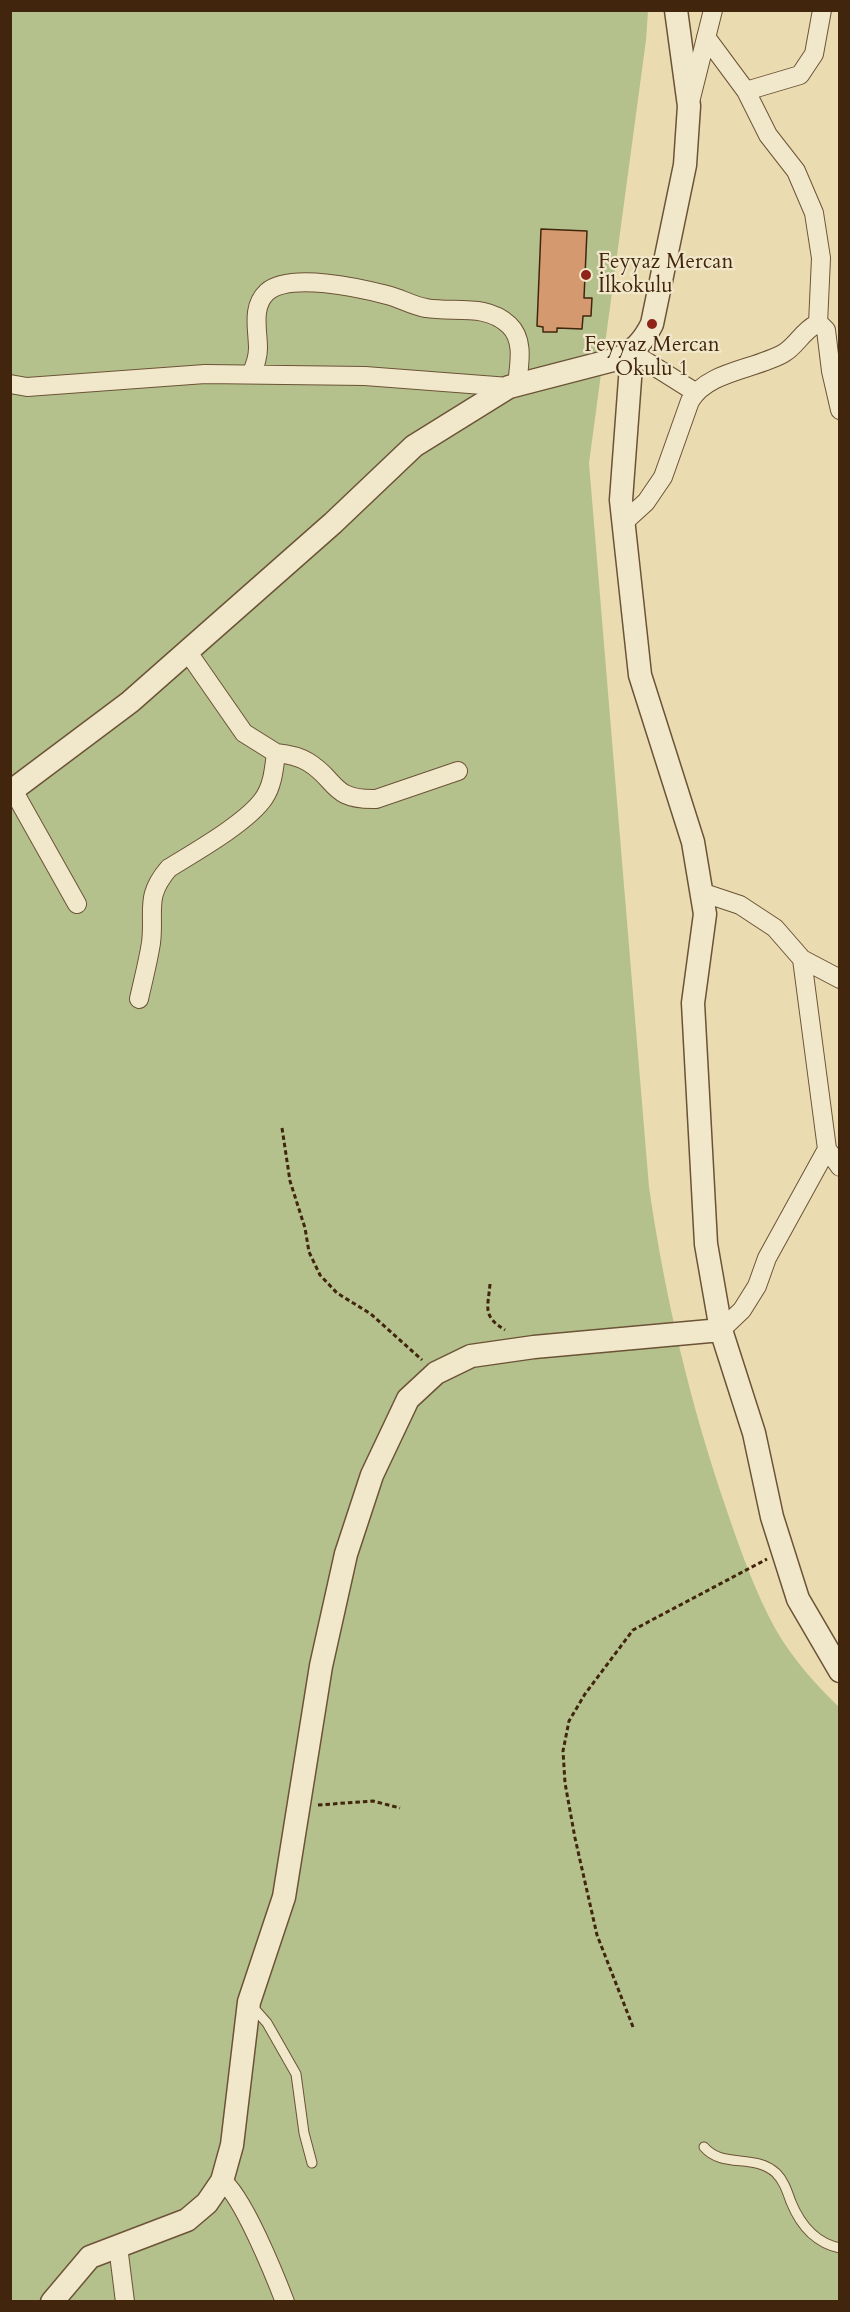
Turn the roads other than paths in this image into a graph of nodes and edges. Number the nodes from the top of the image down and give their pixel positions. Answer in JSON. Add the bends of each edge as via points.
{"nodes":[{"id":1,"x":676,"y":10,"type":"edge"},
{"id":2,"x":713,"y":10,"type":"edge"},
{"id":3,"x":822,"y":10,"type":"edge"},
{"id":4,"x":706,"y":38,"type":"junction"},
{"id":5,"x":746,"y":91,"type":"junction"},
{"id":6,"x":689,"y":105,"type":"junction"},
{"id":7,"x":818,"y":324,"type":"junction"},
{"id":8,"x":633,"y":352,"type":"junction"},
{"id":9,"x":251,"y":375,"type":"junction"},
{"id":10,"x":10,"y":384,"type":"edge"},
{"id":11,"x":513,"y":386,"type":"junction"},
{"id":12,"x":696,"y":392,"type":"junction"},
{"id":13,"x":840,"y":410,"type":"edge"},
{"id":14,"x":624,"y":522,"type":"junction"},
{"id":15,"x":187,"y":651,"type":"junction"},
{"id":16,"x":276,"y":753,"type":"junction"},
{"id":17,"x":458,"y":771,"type":"dead end"},
{"id":18,"x":12,"y":791,"type":"edge"},
{"id":19,"x":701,"y":892,"type":"junction"},
{"id":20,"x":77,"y":904,"type":"dead end"},
{"id":21,"x":802,"y":958,"type":"junction"},
{"id":22,"x":840,"y":979,"type":"edge"},
{"id":23,"x":139,"y":999,"type":"dead end"},
{"id":24,"x":827,"y":1149,"type":"junction"},
{"id":25,"x":840,"y":1167,"type":"edge"},
{"id":26,"x":721,"y":1330,"type":"junction"},
{"id":27,"x":840,"y":1671,"type":"edge"},
{"id":28,"x":249,"y":2002,"type":"junction"},
{"id":29,"x":704,"y":2147,"type":"dead end"},
{"id":30,"x":312,"y":2163,"type":"dead end"},
{"id":31,"x":222,"y":2181,"type":"junction"},
{"id":32,"x":118,"y":2246,"type":"junction"},
{"id":33,"x":840,"y":2248,"type":"edge"},
{"id":34,"x":52,"y":2301,"type":"edge"},
{"id":35,"x":125,"y":2301,"type":"edge"},
{"id":36,"x":285,"y":2301,"type":"edge"}],
"edges":[{"from":1,"to":6,"type":"street"},
{"from":2,"to":4,"type":"street"},
{"from":3,"to":5,"type":"street","via":[[814,54],[800,75]]},
{"from":4,"to":5,"type":"street"},
{"from":4,"to":6,"type":"street"},
{"from":5,"to":7,"type":"street","via":[[768,135],[796,171],[814,213],[821,258]]},
{"from":6,"to":8,"type":"street","via":[[685,165],[652,324]]},
{"from":7,"to":12,"type":"street","via":[[785,353],[713,380]]},
{"from":7,"to":13,"type":"street","via":[[827,333]]},
{"from":8,"to":11,"type":"street"},
{"from":8,"to":12,"type":"street"},
{"from":8,"to":14,"type":"street","via":[[621,500]]},
{"from":9,"to":10,"type":"street","via":[[205,374],[27,387]]},
{"from":9,"to":11,"type":"street","via":[[365,376]]},
{"from":9,"to":11,"type":"street","via":[[258,349],[255,329],[261,301],[274,287],[297,282],[343,286],[388,295],[424,308],[481,311],[499,318],[509,325],[520,347]]},
{"from":11,"to":15,"type":"street","via":[[414,446]]},
{"from":12,"to":14,"type":"street","via":[[663,477],[646,502]]},
{"from":14,"to":19,"type":"street","via":[[640,675],[693,842]]},
{"from":15,"to":16,"type":"street","via":[[244,733]]},
{"from":15,"to":18,"type":"street","via":[[130,702]]},
{"from":16,"to":17,"type":"street","via":[[309,762],[334,788],[362,800],[376,800]]},
{"from":16,"to":23,"type":"street","via":[[265,798],[249,816],[169,868],[159,880],[152,894],[151,944]]},
{"from":18,"to":20,"type":"street"},
{"from":19,"to":21,"type":"street","via":[[740,906],[775,928]]},
{"from":19,"to":26,"type":"street","via":[[705,914],[693,1014],[706,1244]]},
{"from":21,"to":22,"type":"street"},
{"from":21,"to":24,"type":"street"},
{"from":24,"to":25,"type":"street"},
{"from":24,"to":26,"type":"street","via":[[767,1258],[757,1286],[742,1310]]},
{"from":26,"to":27,"type":"street","via":[[754,1433],[772,1517],[798,1599]]},
{"from":26,"to":28,"type":"street","via":[[471,1356],[436,1373],[408,1399],[372,1475],[346,1554],[321,1666],[284,1897]]},
{"from":28,"to":30,"type":"lane","via":[[267,2023],[296,2074]]},
{"from":28,"to":31,"type":"street","via":[[232,2145]]},
{"from":29,"to":33,"type":"lane","via":[[718,2158],[764,2164],[786,2186],[799,2220],[813,2235]]},
{"from":31,"to":32,"type":"street","via":[[207,2203],[187,2220]]},
{"from":31,"to":36,"type":"street","via":[[245,2213]]},
{"from":32,"to":34,"type":"street","via":[[90,2257]]},
{"from":32,"to":35,"type":"street"}]}
